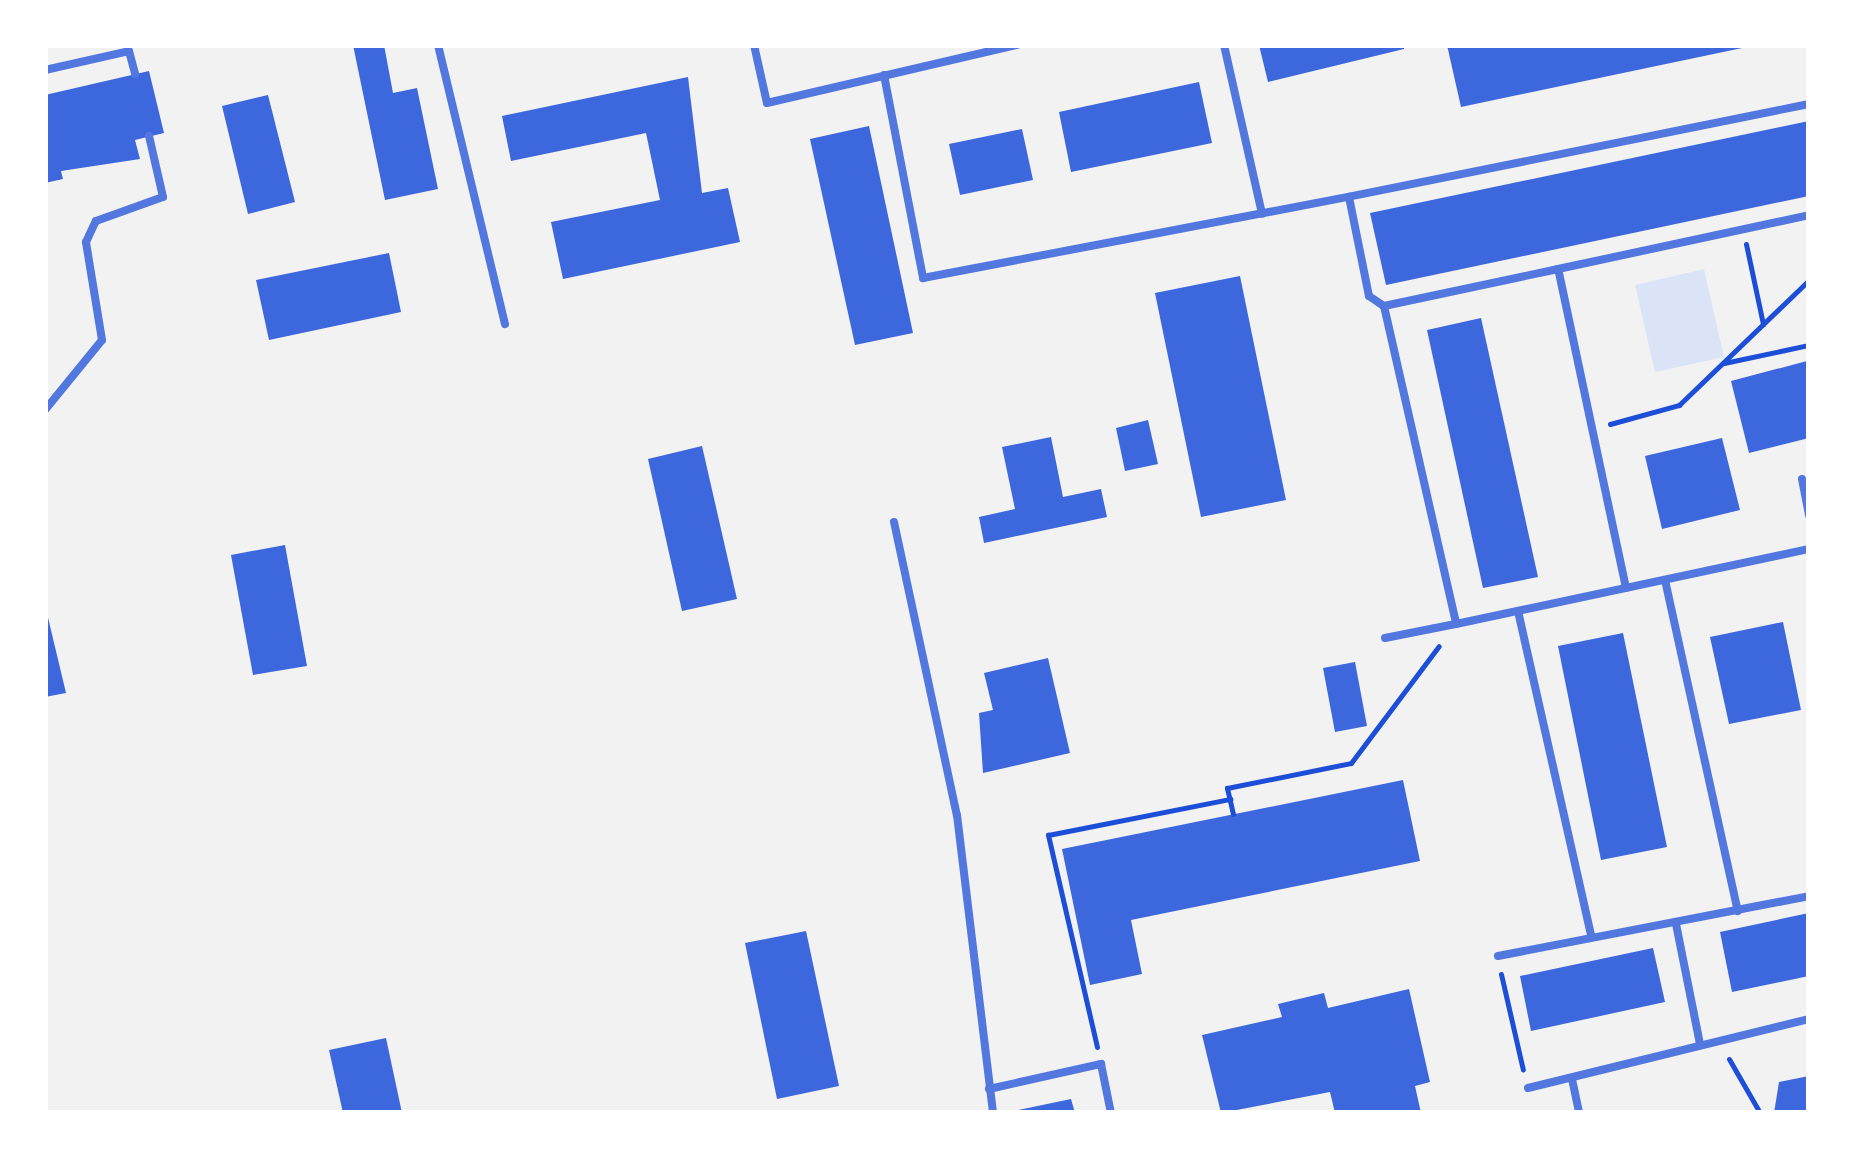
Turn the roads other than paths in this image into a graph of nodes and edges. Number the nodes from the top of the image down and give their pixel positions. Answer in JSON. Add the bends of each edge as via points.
{"nodes":[{"id":1,"x":438,"y":45,"type":"edge"},
{"id":2,"x":754,"y":45,"type":"edge"},
{"id":3,"x":1016,"y":45,"type":"edge"},
{"id":4,"x":1224,"y":45,"type":"edge"},
{"id":5,"x":45,"y":70,"type":"edge"},
{"id":6,"x":135,"y":74,"type":"dead end"},
{"id":7,"x":884,"y":75,"type":"junction"},
{"id":8,"x":1809,"y":104,"type":"edge"},
{"id":9,"x":149,"y":136,"type":"dead end"},
{"id":10,"x":1349,"y":197,"type":"junction"},
{"id":11,"x":1262,"y":214,"type":"junction"},
{"id":12,"x":1809,"y":215,"type":"edge"},
{"id":13,"x":1558,"y":269,"type":"junction"},
{"id":14,"x":1384,"y":306,"type":"junction"},
{"id":15,"x":506,"y":324,"type":"dead end"},
{"id":16,"x":45,"y":410,"type":"edge"},
{"id":17,"x":1802,"y":479,"type":"dead end"},
{"id":18,"x":1809,"y":515,"type":"edge"},
{"id":19,"x":894,"y":522,"type":"dead end"},
{"id":20,"x":1809,"y":548,"type":"edge"},
{"id":21,"x":1665,"y":580,"type":"junction"},
{"id":22,"x":1626,"y":588,"type":"junction"},
{"id":23,"x":1518,"y":611,"type":"junction"},
{"id":24,"x":1456,"y":624,"type":"junction"},
{"id":25,"x":1385,"y":638,"type":"dead end"},
{"id":26,"x":1809,"y":896,"type":"edge"},
{"id":27,"x":1738,"y":911,"type":"junction"},
{"id":28,"x":1676,"y":924,"type":"junction"},
{"id":29,"x":1591,"y":936,"type":"junction"},
{"id":30,"x":1498,"y":956,"type":"road end"},
{"id":31,"x":1809,"y":1020,"type":"edge"},
{"id":32,"x":1700,"y":1044,"type":"junction"},
{"id":33,"x":1572,"y":1079,"type":"junction"},
{"id":34,"x":1528,"y":1088,"type":"road end"},
{"id":35,"x":989,"y":1089,"type":"junction"},
{"id":36,"x":993,"y":1113,"type":"edge"},
{"id":37,"x":1111,"y":1113,"type":"edge"},
{"id":38,"x":1580,"y":1113,"type":"edge"}],
"edges":[{"from":1,"to":15,"type":"lane"},
{"from":2,"to":7,"type":"lane","via":[[768,103]]},
{"from":3,"to":7,"type":"lane"},
{"from":4,"to":11,"type":"lane"},
{"from":5,"to":6,"type":"lane","via":[[129,51]]},
{"from":7,"to":11,"type":"lane","via":[[924,278]]},
{"from":8,"to":10,"type":"lane"},
{"from":9,"to":16,"type":"lane","via":[[163,197],[96,221],[86,242],[102,340]]},
{"from":10,"to":11,"type":"lane"},
{"from":10,"to":14,"type":"lane","via":[[1369,296]]},
{"from":12,"to":13,"type":"lane"},
{"from":13,"to":14,"type":"lane"},
{"from":13,"to":22,"type":"lane"},
{"from":14,"to":24,"type":"lane"},
{"from":17,"to":18,"type":"lane"},
{"from":19,"to":35,"type":"lane","via":[[956,815]]},
{"from":20,"to":21,"type":"lane"},
{"from":21,"to":22,"type":"lane"},
{"from":21,"to":27,"type":"lane"},
{"from":22,"to":23,"type":"lane"},
{"from":23,"to":24,"type":"lane"},
{"from":23,"to":29,"type":"lane"},
{"from":24,"to":25,"type":"lane"},
{"from":26,"to":27,"type":"lane"},
{"from":27,"to":28,"type":"lane"},
{"from":28,"to":29,"type":"lane"},
{"from":28,"to":32,"type":"lane"},
{"from":29,"to":30,"type":"lane"},
{"from":31,"to":32,"type":"lane"},
{"from":32,"to":33,"type":"lane","via":[[1658,1063]]},
{"from":33,"to":34,"type":"lane"},
{"from":33,"to":38,"type":"lane"},
{"from":35,"to":36,"type":"lane"},
{"from":35,"to":37,"type":"lane","via":[[1101,1064]]}]}
